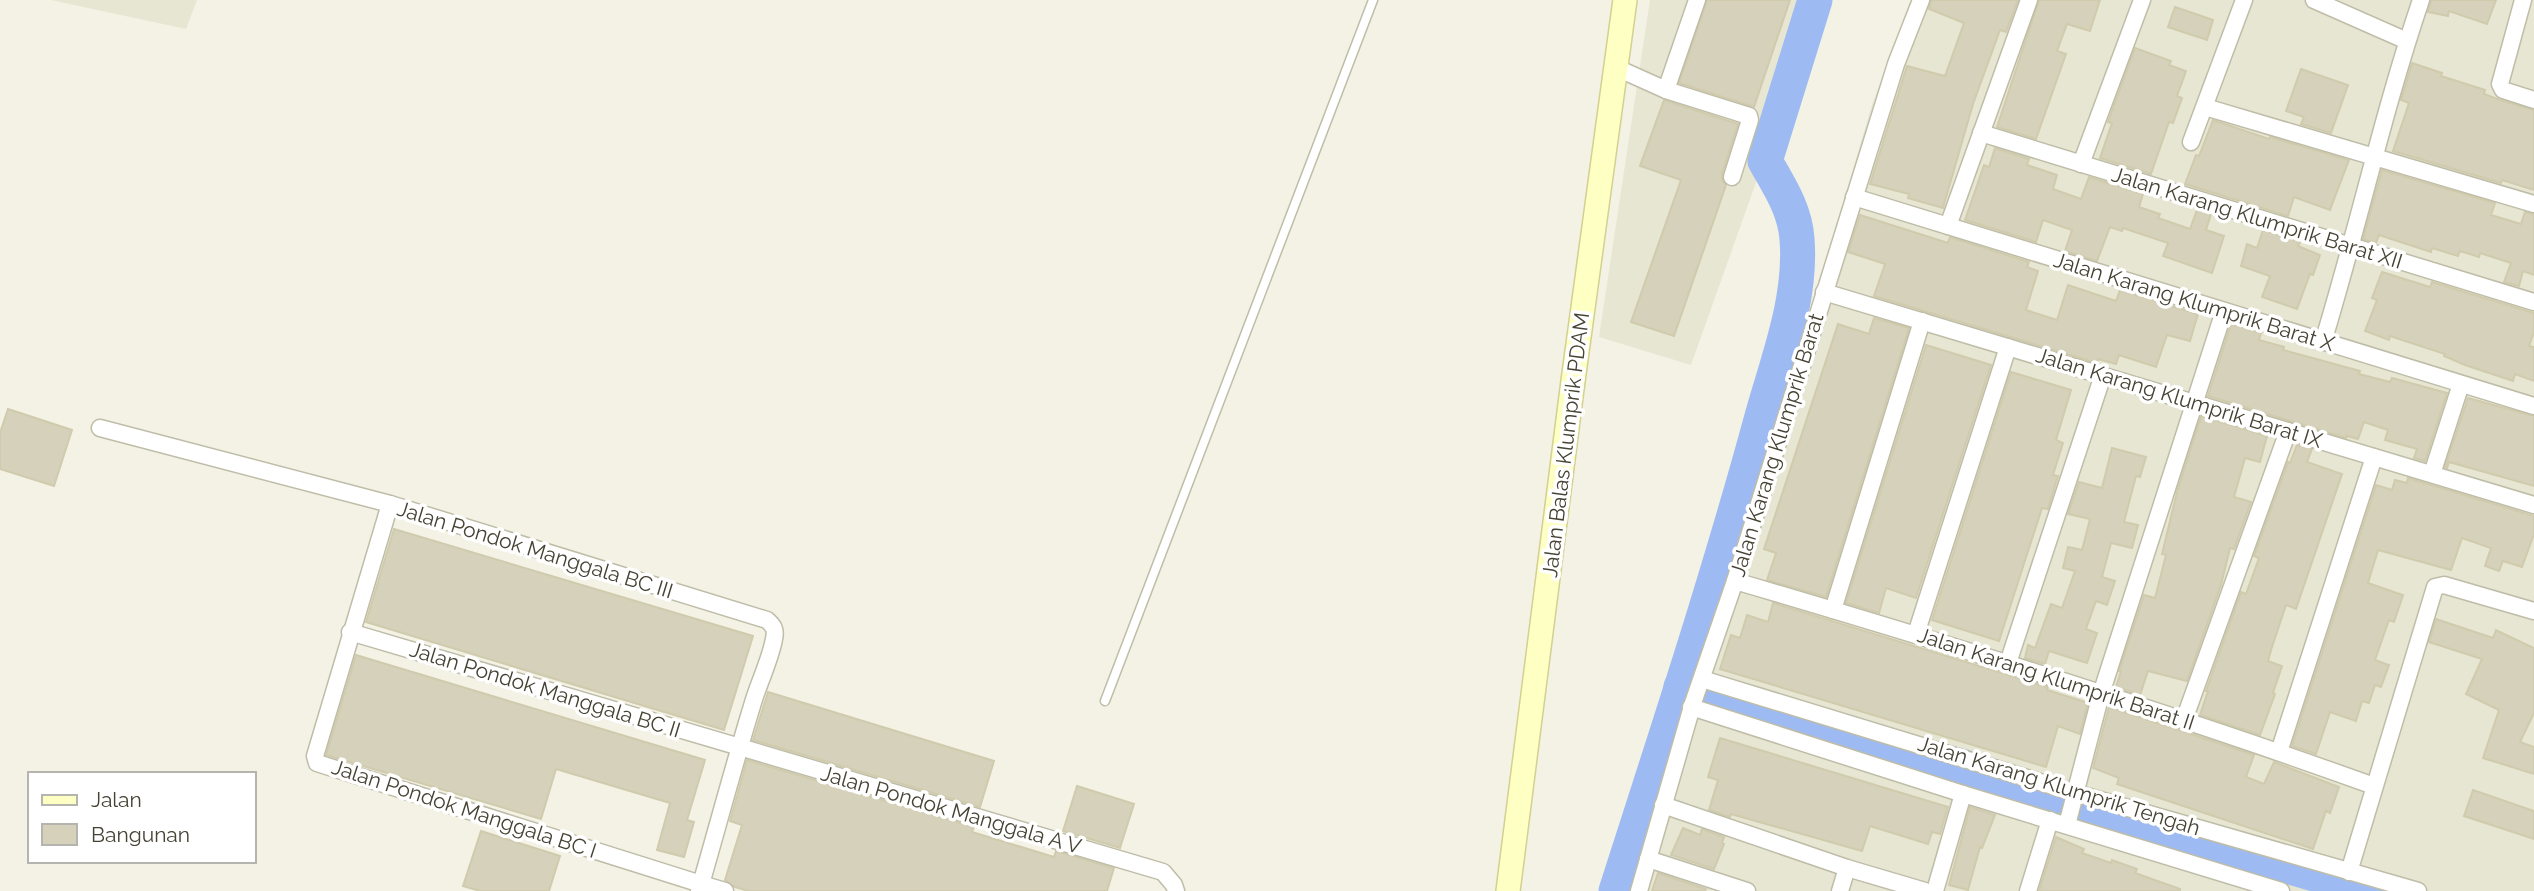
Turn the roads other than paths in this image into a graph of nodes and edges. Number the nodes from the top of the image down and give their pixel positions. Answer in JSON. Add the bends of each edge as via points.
{"nodes":[{"id":1,"x":1373,"y":0,"type":"edge"},
{"id":2,"x":1625,"y":0,"type":"edge"},
{"id":3,"x":1697,"y":0,"type":"edge"},
{"id":4,"x":1921,"y":0,"type":"edge"},
{"id":5,"x":2029,"y":0,"type":"edge"},
{"id":6,"x":2142,"y":0,"type":"edge"},
{"id":7,"x":2244,"y":0,"type":"edge"},
{"id":8,"x":2314,"y":0,"type":"edge"},
{"id":9,"x":2421,"y":0,"type":"edge"},
{"id":10,"x":2524,"y":0,"type":"edge"},
{"id":11,"x":2407,"y":41,"type":"junction"},
{"id":12,"x":1617,"y":68,"type":"junction"},
{"id":13,"x":1666,"y":90,"type":"junction"},
{"id":14,"x":2534,"y":100,"type":"edge"},
{"id":15,"x":2205,"y":107,"type":"junction"},
{"id":16,"x":1981,"y":133,"type":"junction"},
{"id":17,"x":2191,"y":142,"type":"dead end"},
{"id":18,"x":2374,"y":158,"type":"junction"},
{"id":19,"x":2081,"y":164,"type":"junction"},
{"id":20,"x":1732,"y":177,"type":"dead end"},
{"id":21,"x":1854,"y":197,"type":"junction"},
{"id":22,"x":2534,"y":204,"type":"edge"},
{"id":23,"x":1948,"y":226,"type":"junction"},
{"id":24,"x":2352,"y":247,"type":"junction"},
{"id":25,"x":1824,"y":292,"type":"junction"},
{"id":26,"x":2534,"y":302,"type":"edge"},
{"id":27,"x":2224,"y":311,"type":"junction"},
{"id":28,"x":1922,"y":321,"type":"junction"},
{"id":29,"x":2323,"y":342,"type":"junction"},
{"id":30,"x":2008,"y":347,"type":"junction"},
{"id":31,"x":2103,"y":375,"type":"junction"},
{"id":32,"x":2461,"y":384,"type":"junction"},
{"id":33,"x":2196,"y":403,"type":"junction"},
{"id":34,"x":2534,"y":406,"type":"edge"},
{"id":35,"x":100,"y":428,"type":"dead end"},
{"id":36,"x":2288,"y":431,"type":"junction"},
{"id":37,"x":2374,"y":457,"type":"junction"},
{"id":38,"x":2432,"y":474,"type":"junction"},
{"id":39,"x":390,"y":504,"type":"junction"},
{"id":40,"x":2534,"y":505,"type":"edge"},
{"id":41,"x":1735,"y":581,"type":"junction"},
{"id":42,"x":1833,"y":610,"type":"junction"},
{"id":43,"x":2534,"y":611,"type":"edge"},
{"id":44,"x":350,"y":632,"type":"junction"},
{"id":45,"x":1916,"y":634,"type":"junction"},
{"id":46,"x":2008,"y":663,"type":"junction"},
{"id":47,"x":1700,"y":682,"type":"junction"},
{"id":48,"x":2101,"y":694,"type":"junction"},
{"id":49,"x":1105,"y":701,"type":"dead end"},
{"id":50,"x":1692,"y":705,"type":"junction"},
{"id":51,"x":2183,"y":720,"type":"junction"},
{"id":52,"x":739,"y":747,"type":"junction"},
{"id":53,"x":2279,"y":752,"type":"junction"},
{"id":54,"x":2374,"y":786,"type":"junction"},
{"id":55,"x":1963,"y":794,"type":"junction"},
{"id":56,"x":1663,"y":805,"type":"junction"},
{"id":57,"x":2071,"y":810,"type":"junction"},
{"id":58,"x":2050,"y":820,"type":"junction"},
{"id":59,"x":1648,"y":859,"type":"junction"},
{"id":60,"x":1847,"y":868,"type":"junction"},
{"id":61,"x":2348,"y":872,"type":"junction"},
{"id":62,"x":700,"y":887,"type":"edge"},
{"id":63,"x":725,"y":891,"type":"edge"},
{"id":64,"x":1176,"y":891,"type":"edge"},
{"id":65,"x":1508,"y":891,"type":"edge"},
{"id":66,"x":1639,"y":891,"type":"edge"},
{"id":67,"x":1748,"y":891,"type":"edge"},
{"id":68,"x":1840,"y":891,"type":"edge"},
{"id":69,"x":1925,"y":891,"type":"edge"},
{"id":70,"x":1935,"y":891,"type":"edge"},
{"id":71,"x":2028,"y":891,"type":"edge"},
{"id":72,"x":2281,"y":891,"type":"edge"},
{"id":73,"x":2418,"y":891,"type":"edge"}],
"edges":[{"from":1,"to":49,"type":"lane"},
{"from":2,"to":12,"type":"street","name":"Jalan Balas Klumprik PDAM"},
{"from":3,"to":13,"type":"street"},
{"from":4,"to":21,"type":"street","name":"Jalan Karang Klumprik Barat"},
{"from":5,"to":16,"type":"street"},
{"from":6,"to":19,"type":"street"},
{"from":7,"to":15,"type":"street"},
{"from":8,"to":11,"type":"street"},
{"from":9,"to":11,"type":"street"},
{"from":10,"to":14,"type":"street","via":[[2500,83],[2503,90]]},
{"from":11,"to":18,"type":"street"},
{"from":12,"to":13,"type":"street"},
{"from":12,"to":65,"type":"street","name":"Jalan Balas Klumprik PDAM"},
{"from":13,"to":20,"type":"street","via":[[1749,116]]},
{"from":15,"to":17,"type":"street"},
{"from":15,"to":18,"type":"street"},
{"from":16,"to":19,"type":"street","name":"Jalan Karang Klumprik Barat XII"},
{"from":16,"to":23,"type":"street"},
{"from":18,"to":22,"type":"street"},
{"from":18,"to":24,"type":"street"},
{"from":19,"to":24,"type":"street","name":"Jalan Karang Klumprik Barat XII"},
{"from":21,"to":23,"type":"street","name":"Jalan Karang Klumprik Barat X"},
{"from":21,"to":25,"type":"street","name":"Jalan Karang Klumprik Barat"},
{"from":23,"to":27,"type":"street","name":"Jalan Karang Klumprik Barat X"},
{"from":24,"to":26,"type":"street","name":"Jalan Karang Klumprik Barat XII"},
{"from":24,"to":29,"type":"street"},
{"from":25,"to":28,"type":"street","name":"Jalan Karang Klumprik Barat IX"},
{"from":25,"to":41,"type":"street","name":"Jalan Karang Klumprik Barat"},
{"from":27,"to":29,"type":"street","name":"Jalan Karang Klumprik Barat X"},
{"from":27,"to":33,"type":"street"},
{"from":28,"to":30,"type":"street","name":"Jalan Karang Klumprik Barat IX"},
{"from":28,"to":42,"type":"street"},
{"from":29,"to":32,"type":"street","name":"Jalan Karang Klumprik Barat X"},
{"from":30,"to":31,"type":"street","name":"Jalan Karang Klumprik Barat IX"},
{"from":30,"to":45,"type":"street"},
{"from":31,"to":33,"type":"street","name":"Jalan Karang Klumprik Barat IX"},
{"from":31,"to":46,"type":"street"},
{"from":32,"to":34,"type":"street","name":"Jalan Karang Klumprik Barat X"},
{"from":32,"to":38,"type":"street"},
{"from":33,"to":36,"type":"street","name":"Jalan Karang Klumprik Barat IX"},
{"from":33,"to":48,"type":"street"},
{"from":35,"to":39,"type":"street"},
{"from":36,"to":37,"type":"street","name":"Jalan Karang Klumprik Barat IX"},
{"from":36,"to":51,"type":"street"},
{"from":37,"to":38,"type":"street","name":"Jalan Karang Klumprik Barat IX"},
{"from":37,"to":53,"type":"street"},
{"from":38,"to":40,"type":"street","name":"Jalan Karang Klumprik Barat IX"},
{"from":39,"to":44,"type":"street","name":"Jalan Pondok Manggala BC III"},
{"from":39,"to":52,"type":"street","name":"Jalan Pondok Manggala BC III","via":[[768,620],[774,627],[774,641]]},
{"from":41,"to":42,"type":"street","name":"Jalan Karang Klumprik Barat II"},
{"from":41,"to":47,"type":"street","name":"Jalan Karang Klumprik Barat"},
{"from":42,"to":45,"type":"street","name":"Jalan Karang Klumprik Barat II"},
{"from":43,"to":54,"type":"street","via":[[2444,585],[2435,587]]},
{"from":44,"to":52,"type":"street","name":"Jalan Pondok Manggala BC II"},
{"from":44,"to":62,"type":"street","name":"Jalan Pondok Manggala BC I","via":[[317,762]]},
{"from":45,"to":46,"type":"street","name":"Jalan Karang Klumprik Barat II"},
{"from":46,"to":48,"type":"street","name":"Jalan Karang Klumprik Barat II"},
{"from":47,"to":50,"type":"street","name":"Jalan Karang Klumprik Barat"},
{"from":47,"to":57,"type":"street","name":"Jalan Karang Klumprik Tengah"},
{"from":48,"to":51,"type":"street","name":"Jalan Karang Klumprik Barat II"},
{"from":48,"to":57,"type":"street"},
{"from":50,"to":55,"type":"street","name":"Jalan Karang Klumprik Tengah"},
{"from":50,"to":56,"type":"street","name":"Jalan Karang Klumprik Barat"},
{"from":51,"to":53,"type":"street","name":"Jalan Karang Klumprik Barat II"},
{"from":52,"to":62,"type":"street"},
{"from":52,"to":64,"type":"street","name":"Jalan Pondok Manggala A V","via":[[1163,873]]},
{"from":53,"to":54,"type":"street","name":"Jalan Karang Klumprik Barat II"},
{"from":54,"to":61,"type":"street"},
{"from":55,"to":58,"type":"street","name":"Jalan Karang Klumprik Tengah"},
{"from":55,"to":70,"type":"street"},
{"from":56,"to":59,"type":"street","name":"Jalan Karang Klumprik Barat"},
{"from":56,"to":60,"type":"street"},
{"from":57,"to":58,"type":"street","name":"Jalan Karang Klumprik Tengah"},
{"from":57,"to":61,"type":"street","name":"Jalan Karang Klumprik Tengah"},
{"from":57,"to":72,"type":"street","name":"Jalan Karang Klumprik Tengah"},
{"from":58,"to":71,"type":"street"},
{"from":59,"to":66,"type":"street","name":"Jalan Karang Klumprik Barat"},
{"from":59,"to":67,"type":"street"},
{"from":60,"to":68,"type":"street"},
{"from":60,"to":69,"type":"street"},
{"from":61,"to":73,"type":"street","name":"Jalan Karang Klumprik Tengah"},
{"from":62,"to":63,"type":"street"}]}
